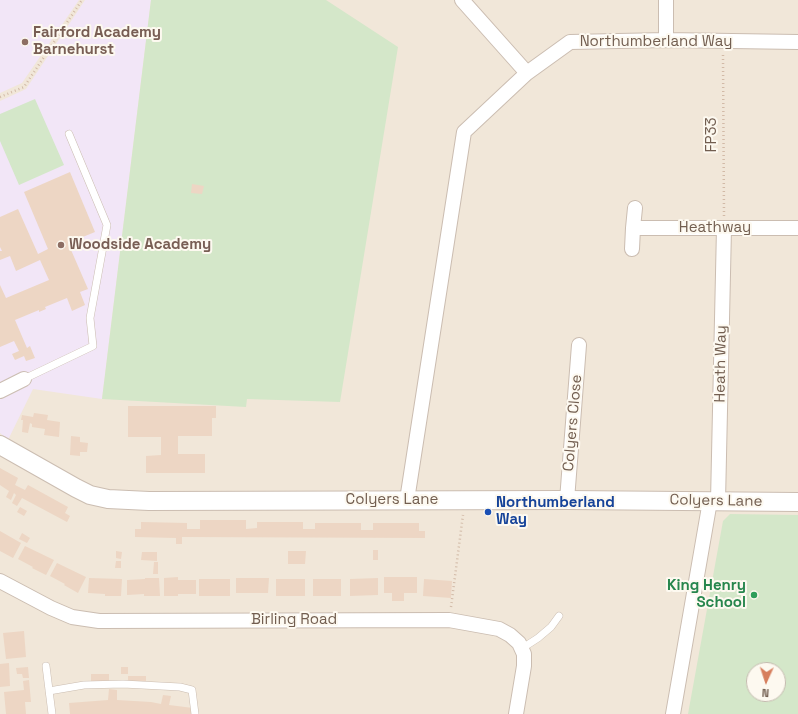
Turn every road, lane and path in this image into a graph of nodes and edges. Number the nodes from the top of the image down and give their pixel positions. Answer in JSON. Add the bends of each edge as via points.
{"nodes":[{"id":1,"x":82,"y":0,"type":"edge"},
{"id":2,"x":462,"y":0,"type":"edge"},
{"id":3,"x":666,"y":0,"type":"edge"},
{"id":4,"x":666,"y":40,"type":"junction"},
{"id":5,"x":722,"y":41,"type":"junction"},
{"id":6,"x":798,"y":42,"type":"edge"},
{"id":7,"x":527,"y":73,"type":"junction"},
{"id":8,"x":0,"y":97,"type":"edge"},
{"id":9,"x":70,"y":134,"type":"dead end"},
{"id":10,"x":635,"y":208,"type":"dead end"},
{"id":11,"x":633,"y":228,"type":"junction"},
{"id":12,"x":724,"y":228,"type":"junction"},
{"id":13,"x":798,"y":228,"type":"edge"},
{"id":14,"x":632,"y":249,"type":"dead end"},
{"id":15,"x":580,"y":345,"type":"dead end"},
{"id":16,"x":24,"y":379,"type":"joint"},
{"id":17,"x":0,"y":391,"type":"edge"},
{"id":18,"x":0,"y":445,"type":"edge"},
{"id":19,"x":407,"y":500,"type":"junction"},
{"id":20,"x":465,"y":500,"type":"junction"},
{"id":21,"x":567,"y":500,"type":"junction"},
{"id":22,"x":714,"y":501,"type":"junction"},
{"id":23,"x":798,"y":502,"type":"edge"},
{"id":24,"x":1,"y":585,"type":"edge"},
{"id":25,"x":559,"y":616,"type":"dead end"},
{"id":26,"x":449,"y":620,"type":"junction"},
{"id":27,"x":522,"y":649,"type":"junction"},
{"id":28,"x":46,"y":666,"type":"dead end"},
{"id":29,"x":49,"y":691,"type":"junction"},
{"id":30,"x":52,"y":714,"type":"edge"},
{"id":31,"x":195,"y":714,"type":"edge"},
{"id":32,"x":516,"y":714,"type":"edge"},
{"id":33,"x":672,"y":714,"type":"edge"}],
"edges":[{"from":1,"to":8,"type":"path","via":[[24,87]]},
{"from":2,"to":7,"type":"street"},
{"from":3,"to":4,"type":"street"},
{"from":4,"to":5,"type":"street","name":"Northumberland Way"},
{"from":4,"to":7,"type":"street","name":"Northumberland Way","via":[[570,42]]},
{"from":5,"to":6,"type":"street","name":"Northumberland Way"},
{"from":5,"to":12,"type":"path","name":"FP33"},
{"from":7,"to":19,"type":"street","name":"Northumberland Way","via":[[464,132]]},
{"from":9,"to":16,"type":"lane","via":[[107,225],[90,318],[94,346]]},
{"from":10,"to":11,"type":"street"},
{"from":11,"to":12,"type":"street","name":"Heathway"},
{"from":11,"to":14,"type":"street"},
{"from":12,"to":13,"type":"street","name":"Heathway"},
{"from":12,"to":22,"type":"street","name":"Heath Way"},
{"from":15,"to":21,"type":"street","name":"Colyers Close"},
{"from":16,"to":17,"type":"street"},
{"from":18,"to":19,"type":"street","name":"Colyers Lane","via":[[90,495],[108,499]]},
{"from":19,"to":20,"type":"street","name":"Colyers Lane"},
{"from":20,"to":21,"type":"street","name":"Colyers Lane"},
{"from":20,"to":26,"type":"path"},
{"from":21,"to":22,"type":"street","name":"Colyers Lane"},
{"from":22,"to":23,"type":"street","name":"Colyers Lane"},
{"from":22,"to":33,"type":"street","name":"Heath Way"},
{"from":24,"to":26,"type":"street","name":"Birling Road","via":[[72,617],[99,621]]},
{"from":25,"to":27,"type":"lane","via":[[551,627]]},
{"from":26,"to":27,"type":"street","name":"Birling Road","via":[[499,629],[510,635]]},
{"from":27,"to":32,"type":"street","via":[[524,666]]},
{"from":28,"to":29,"type":"lane"},
{"from":29,"to":30,"type":"lane"},
{"from":29,"to":31,"type":"lane","via":[[84,685],[180,687],[192,690]]}]}
